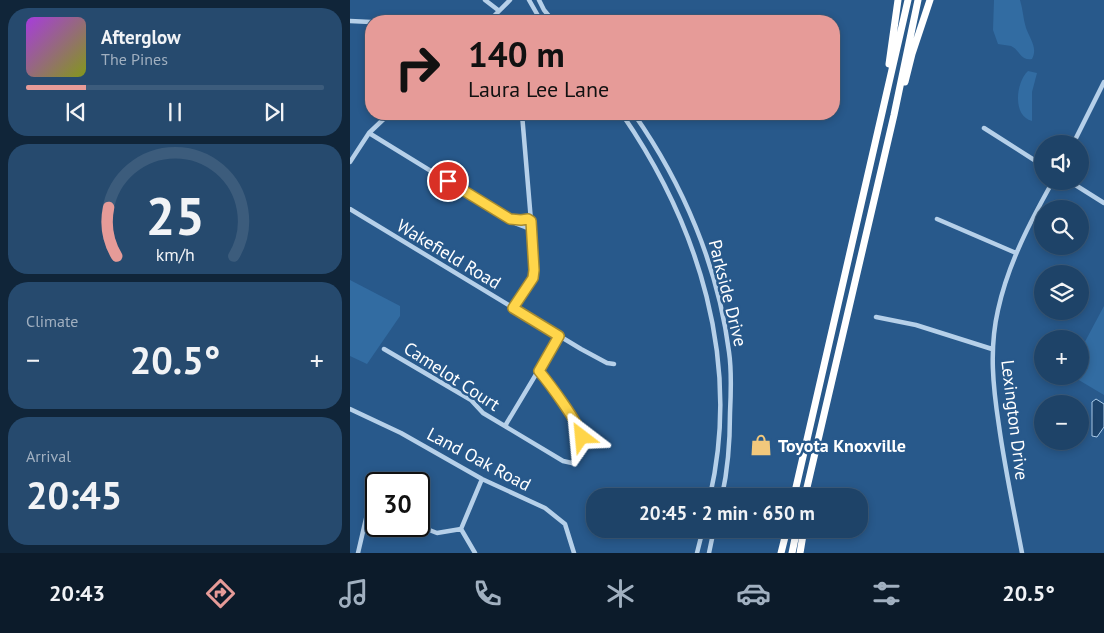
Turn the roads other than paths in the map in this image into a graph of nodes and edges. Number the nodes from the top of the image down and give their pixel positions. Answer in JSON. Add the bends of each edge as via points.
{"nodes":[{"id":1,"x":485,"y":0,"type":"edge"},
{"id":2,"x":510,"y":0,"type":"edge"},
{"id":3,"x":529,"y":0,"type":"edge"},
{"id":4,"x":539,"y":0,"type":"edge"},
{"id":5,"x":898,"y":0,"type":"edge"},
{"id":6,"x":908,"y":0,"type":"edge"},
{"id":7,"x":918,"y":0,"type":"edge"},
{"id":8,"x":930,"y":0,"type":"edge"},
{"id":9,"x":498,"y":10,"type":"junction"},
{"id":10,"x":494,"y":15,"type":"edge"},
{"id":11,"x":538,"y":15,"type":"edge"},
{"id":12,"x":548,"y":15,"type":"edge"},
{"id":13,"x":350,"y":21,"type":"edge"},
{"id":14,"x":365,"y":22,"type":"edge"},
{"id":15,"x":1104,"y":82,"type":"edge"},
{"id":16,"x":894,"y":115,"type":"junction"},
{"id":17,"x":383,"y":120,"type":"edge"},
{"id":18,"x":522,"y":120,"type":"edge"},
{"id":19,"x":627,"y":120,"type":"edge"},
{"id":20,"x":638,"y":120,"type":"edge"},
{"id":21,"x":879,"y":124,"type":"junction"},
{"id":22,"x":984,"y":128,"type":"dead end"},
{"id":23,"x":369,"y":133,"type":"junction"},
{"id":24,"x":1078,"y":135,"type":"edge"},
{"id":25,"x":1034,"y":160,"type":"edge"},
{"id":26,"x":350,"y":162,"type":"edge"},
{"id":27,"x":1048,"y":190,"type":"edge"},
{"id":28,"x":1083,"y":190,"type":"edge"},
{"id":29,"x":1104,"y":203,"type":"edge"},
{"id":30,"x":350,"y":209,"type":"edge"},
{"id":31,"x":510,"y":219,"type":"junction"},
{"id":32,"x":937,"y":219,"type":"dead end"},
{"id":33,"x":528,"y":221,"type":"junction"},
{"id":34,"x":525,"y":227,"type":"junction"},
{"id":35,"x":531,"y":236,"type":"junction"},
{"id":36,"x":1016,"y":253,"type":"junction"},
{"id":37,"x":513,"y":308,"type":"junction"},
{"id":38,"x":876,"y":317,"type":"dead end"},
{"id":39,"x":559,"y":336,"type":"junction"},
{"id":40,"x":384,"y":349,"type":"dead end"},
{"id":41,"x":992,"y":349,"type":"junction"},
{"id":42,"x":614,"y":364,"type":"dead end"},
{"id":43,"x":539,"y":371,"type":"junction"},
{"id":44,"x":350,"y":409,"type":"edge"},
{"id":45,"x":824,"y":417,"type":"junction"},
{"id":46,"x":505,"y":426,"type":"junction"},
{"id":47,"x":482,"y":479,"type":"junction"},
{"id":48,"x":711,"y":488,"type":"edge"},
{"id":49,"x":723,"y":488,"type":"edge"},
{"id":50,"x":796,"y":488,"type":"edge"},
{"id":51,"x":807,"y":488,"type":"edge"},
{"id":52,"x":811,"y":488,"type":"edge"},
{"id":53,"x":365,"y":523,"type":"edge"},
{"id":54,"x":461,"y":529,"type":"junction"},
{"id":55,"x":430,"y":530,"type":"edge"},
{"id":56,"x":701,"y":538,"type":"edge"},
{"id":57,"x":712,"y":538,"type":"edge"},
{"id":58,"x":785,"y":538,"type":"edge"},
{"id":59,"x":795,"y":538,"type":"edge"},
{"id":60,"x":802,"y":538,"type":"edge"},
{"id":61,"x":358,"y":553,"type":"edge"},
{"id":62,"x":475,"y":553,"type":"edge"},
{"id":63,"x":574,"y":553,"type":"edge"},
{"id":64,"x":697,"y":553,"type":"edge"},
{"id":65,"x":709,"y":553,"type":"edge"},
{"id":66,"x":781,"y":553,"type":"edge"},
{"id":67,"x":792,"y":553,"type":"edge"},
{"id":68,"x":800,"y":553,"type":"edge"},
{"id":69,"x":1022,"y":553,"type":"edge"}],
"edges":[{"from":1,"to":9,"type":"street"},
{"from":2,"to":9,"type":"street"},
{"from":3,"to":11,"type":"street"},
{"from":4,"to":12,"type":"street"},
{"from":5,"to":21,"type":"highway"},
{"from":6,"to":21,"type":"highway"},
{"from":7,"to":16,"type":"highway"},
{"from":8,"to":16,"type":"highway"},
{"from":9,"to":10,"type":"street"},
{"from":13,"to":14,"type":"street"},
{"from":15,"to":24,"type":"street"},
{"from":16,"to":45,"type":"highway"},
{"from":17,"to":23,"type":"street"},
{"from":18,"to":33,"type":"street"},
{"from":19,"to":48,"type":"street","name":"Parkside Drive","via":[[666,187],[694,251],[709,305],[720,370],[719,436]]},
{"from":20,"to":49,"type":"street","name":"Parkside Drive","via":[[676,182],[704,247],[719,300],[731,369],[730,436]]},
{"from":21,"to":50,"type":"highway"},
{"from":22,"to":25,"type":"street"},
{"from":23,"to":26,"type":"street"},
{"from":23,"to":31,"type":"street"},
{"from":27,"to":36,"type":"street","name":"Lexington Drive"},
{"from":28,"to":29,"type":"street"},
{"from":30,"to":37,"type":"street","name":"Wakefield Road"},
{"from":31,"to":33,"type":"street"},
{"from":31,"to":34,"type":"street"},
{"from":32,"to":36,"type":"street"},
{"from":33,"to":34,"type":"street"},
{"from":33,"to":34,"type":"street","via":[[523,224]]},
{"from":33,"to":35,"type":"street"},
{"from":34,"to":35,"type":"street"},
{"from":35,"to":37,"type":"street","via":[[533,278]]},
{"from":36,"to":41,"type":"street","name":"Lexington Drive","via":[[998,310]]},
{"from":37,"to":39,"type":"street","name":"Wakefield Road"},
{"from":38,"to":41,"type":"street","via":[[916,325]]},
{"from":39,"to":42,"type":"street","name":"Wakefield Road"},
{"from":39,"to":43,"type":"street"},
{"from":40,"to":46,"type":"street","name":"Camelot Court","via":[[471,400],[479,410]]},
{"from":41,"to":69,"type":"street","name":"Lexington Drive","via":[[994,398]]},
{"from":43,"to":46,"type":"street"},
{"from":43,"to":46,"type":"street","name":"Camelot Court","via":[[582,434],[576,461],[569,464]]},
{"from":44,"to":47,"type":"street","name":"Land Oak Road","via":[[401,433]]},
{"from":45,"to":51,"type":"highway"},
{"from":45,"to":52,"type":"highway"},
{"from":47,"to":54,"type":"street"},
{"from":47,"to":63,"type":"street","name":"Land Oak Road","via":[[545,508],[565,524]]},
{"from":53,"to":61,"type":"street"},
{"from":54,"to":55,"type":"street","via":[[437,533]]},
{"from":54,"to":62,"type":"street"},
{"from":56,"to":64,"type":"street"},
{"from":57,"to":65,"type":"street"},
{"from":58,"to":66,"type":"highway"},
{"from":59,"to":67,"type":"highway"},
{"from":60,"to":68,"type":"highway"}]}
